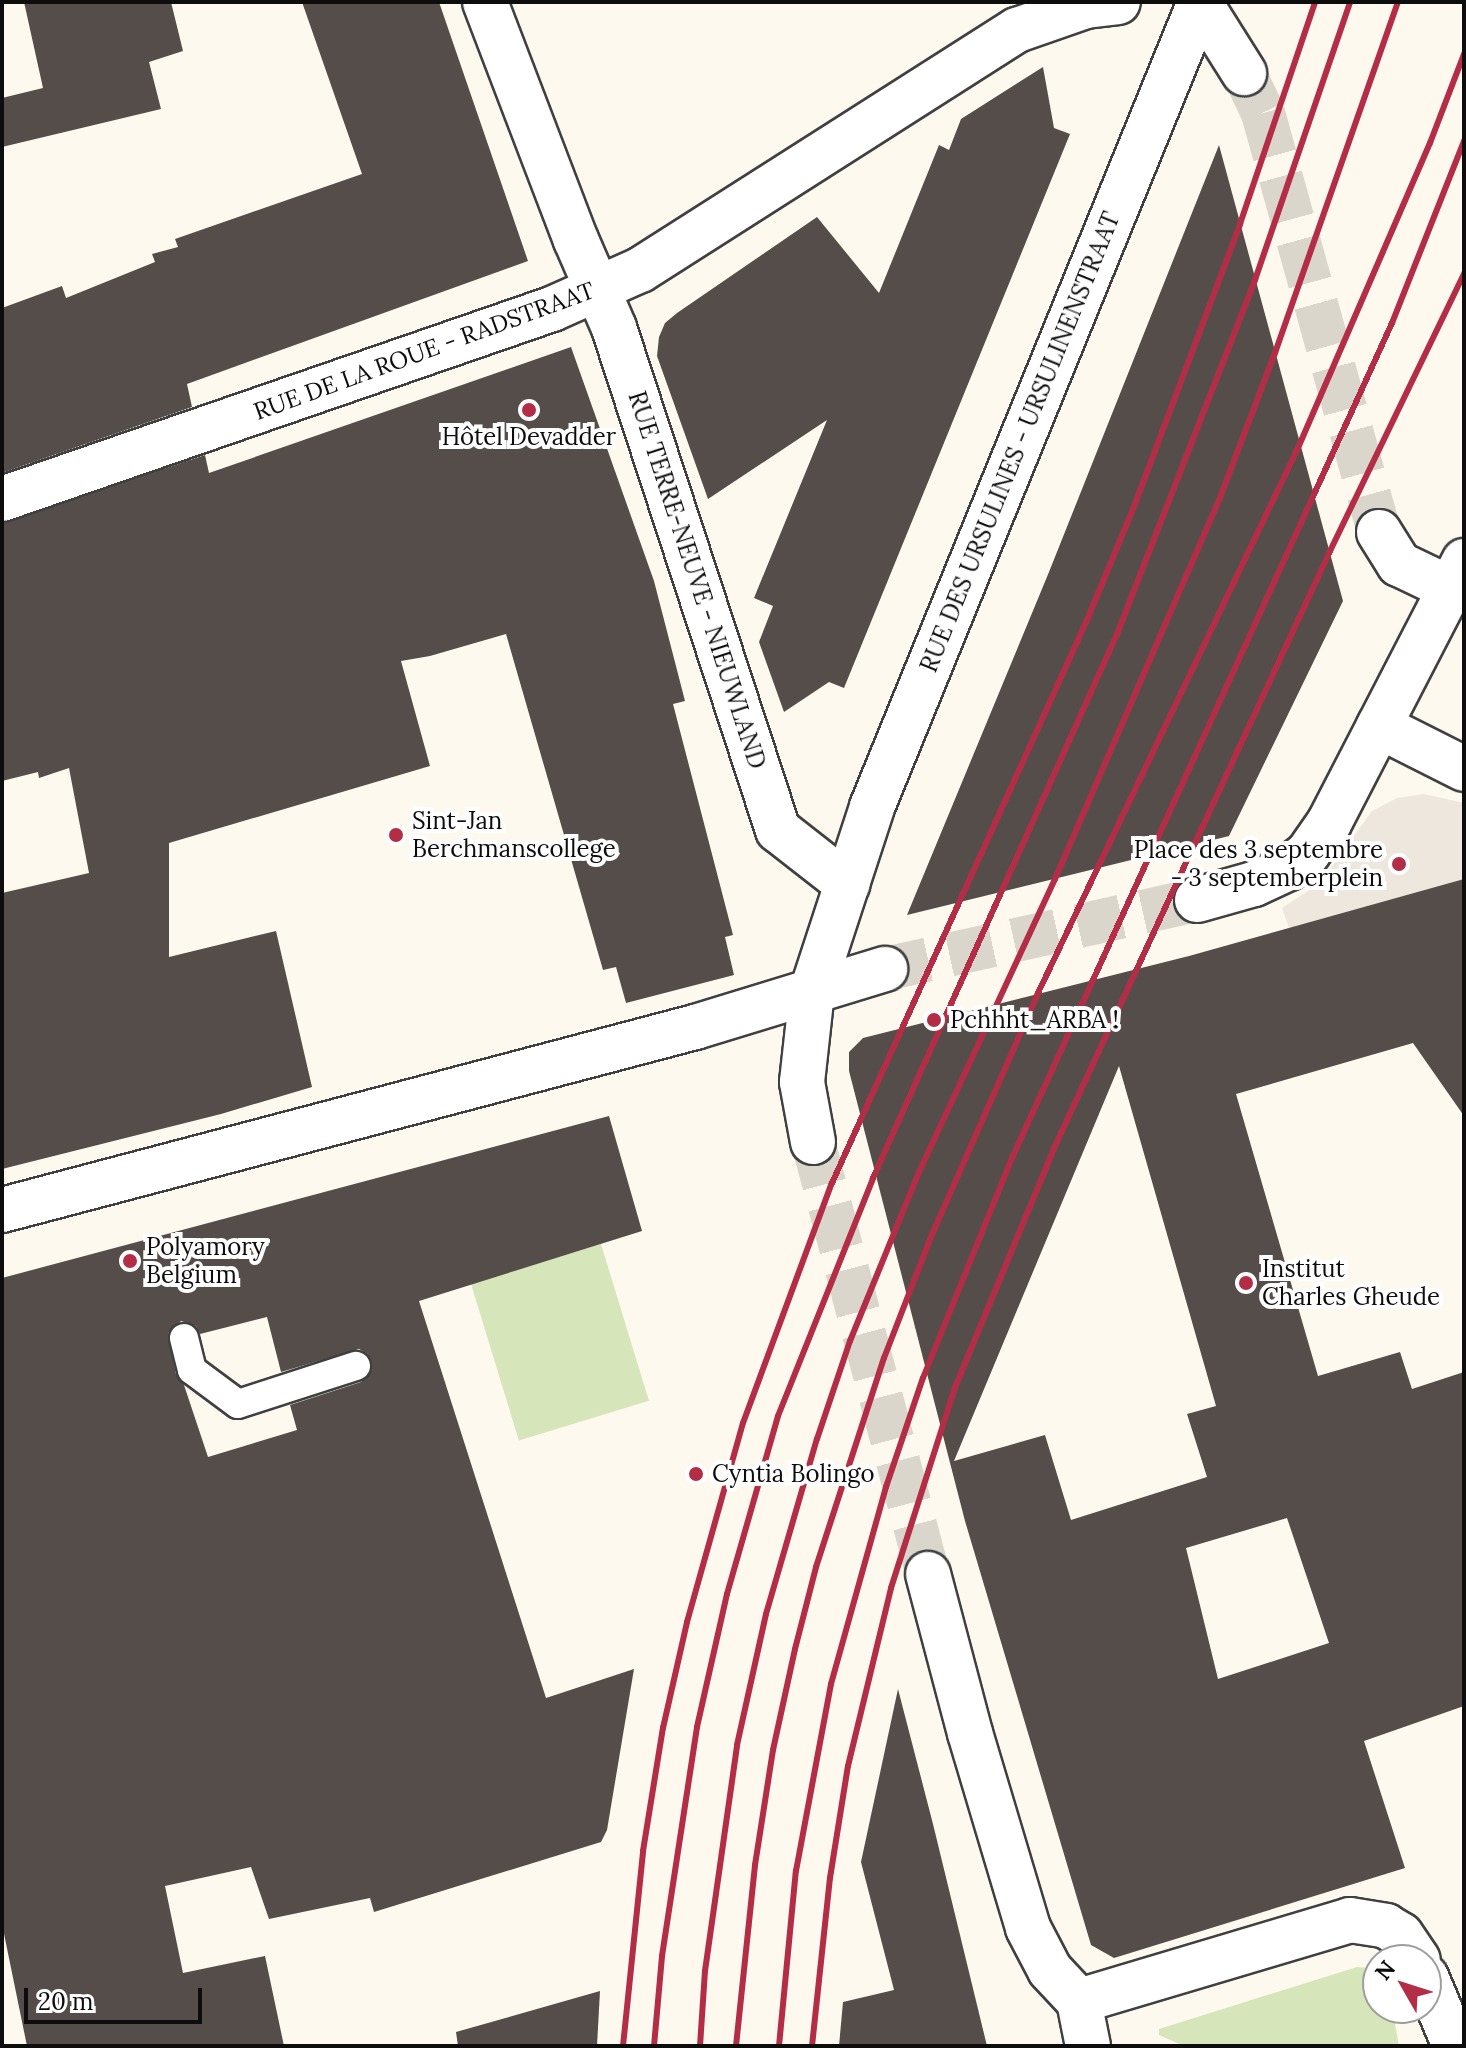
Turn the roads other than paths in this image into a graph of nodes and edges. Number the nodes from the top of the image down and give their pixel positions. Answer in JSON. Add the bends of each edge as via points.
{"nodes":[{"id":1,"x":485,"y":2,"type":"edge"},
{"id":2,"x":1118,"y":2,"type":"edge"},
{"id":3,"x":1191,"y":2,"type":"edge"},
{"id":4,"x":1200,"y":2,"type":"edge"},
{"id":5,"x":1244,"y":73,"type":"tunnel mouth"},
{"id":6,"x":597,"y":289,"type":"junction"},
{"id":7,"x":2,"y":499,"type":"edge"},
{"id":8,"x":1379,"y":532,"type":"tunnel mouth"},
{"id":9,"x":1456,"y":574,"type":"edge"},
{"id":10,"x":1379,"y":726,"type":"junction"},
{"id":11,"x":1464,"y":769,"type":"edge"},
{"id":12,"x":847,"y":884,"type":"junction"},
{"id":13,"x":1197,"y":900,"type":"tunnel mouth"},
{"id":14,"x":885,"y":969,"type":"tunnel mouth"},
{"id":15,"x":812,"y":991,"type":"junction"},
{"id":16,"x":813,"y":1142,"type":"tunnel mouth"},
{"id":17,"x":2,"y":1210,"type":"edge"},
{"id":18,"x":184,"y":1338,"type":"dead end"},
{"id":19,"x":356,"y":1366,"type":"dead end"},
{"id":20,"x":928,"y":1574,"type":"tunnel mouth"},
{"id":21,"x":1407,"y":1944,"type":"edge"},
{"id":22,"x":1079,"y":2001,"type":"junction"},
{"id":23,"x":1442,"y":2015,"type":"edge"},
{"id":24,"x":1088,"y":2046,"type":"edge"},
{"id":25,"x":1455,"y":2046,"type":"edge"}],
"edges":[{"from":1,"to":6,"type":"street","name":"RUE TERRE-NEUVE - NIEUWLAND"},
{"from":2,"to":6,"type":"street","name":"RUE DE LA ROUE - RADSTRAAT","via":[[1086,6],[1017,30],[640,270]]},
{"from":3,"to":4,"type":"street"},
{"from":4,"to":5,"type":"street"},
{"from":4,"to":12,"type":"street","name":"RUE DES URSULINES - URSULINENSTRAAT","via":[[872,807]]},
{"from":6,"to":7,"type":"street","name":"RUE DE LA ROUE - RADSTRAAT"},
{"from":6,"to":12,"type":"street","name":"RUE TERRE-NEUVE - NIEUWLAND","via":[[778,830]]},
{"from":8,"to":9,"type":"street","via":[[1399,564]]},
{"from":9,"to":10,"type":"street"},
{"from":10,"to":11,"type":"street"},
{"from":10,"to":13,"type":"street","via":[[1308,853],[1254,884]]},
{"from":12,"to":15,"type":"street"},
{"from":14,"to":15,"type":"street"},
{"from":15,"to":16,"type":"street","via":[[802,1082]]},
{"from":15,"to":17,"type":"street","via":[[680,1031]]},
{"from":18,"to":19,"type":"lane","via":[[192,1370],[238,1404]]},
{"from":20,"to":22,"type":"street","via":[[1028,1928],[1050,1970]]},
{"from":21,"to":22,"type":"street","via":[[1386,1926],[1350,1920]]},
{"from":22,"to":24,"type":"street"},
{"from":23,"to":25,"type":"street"}]}
